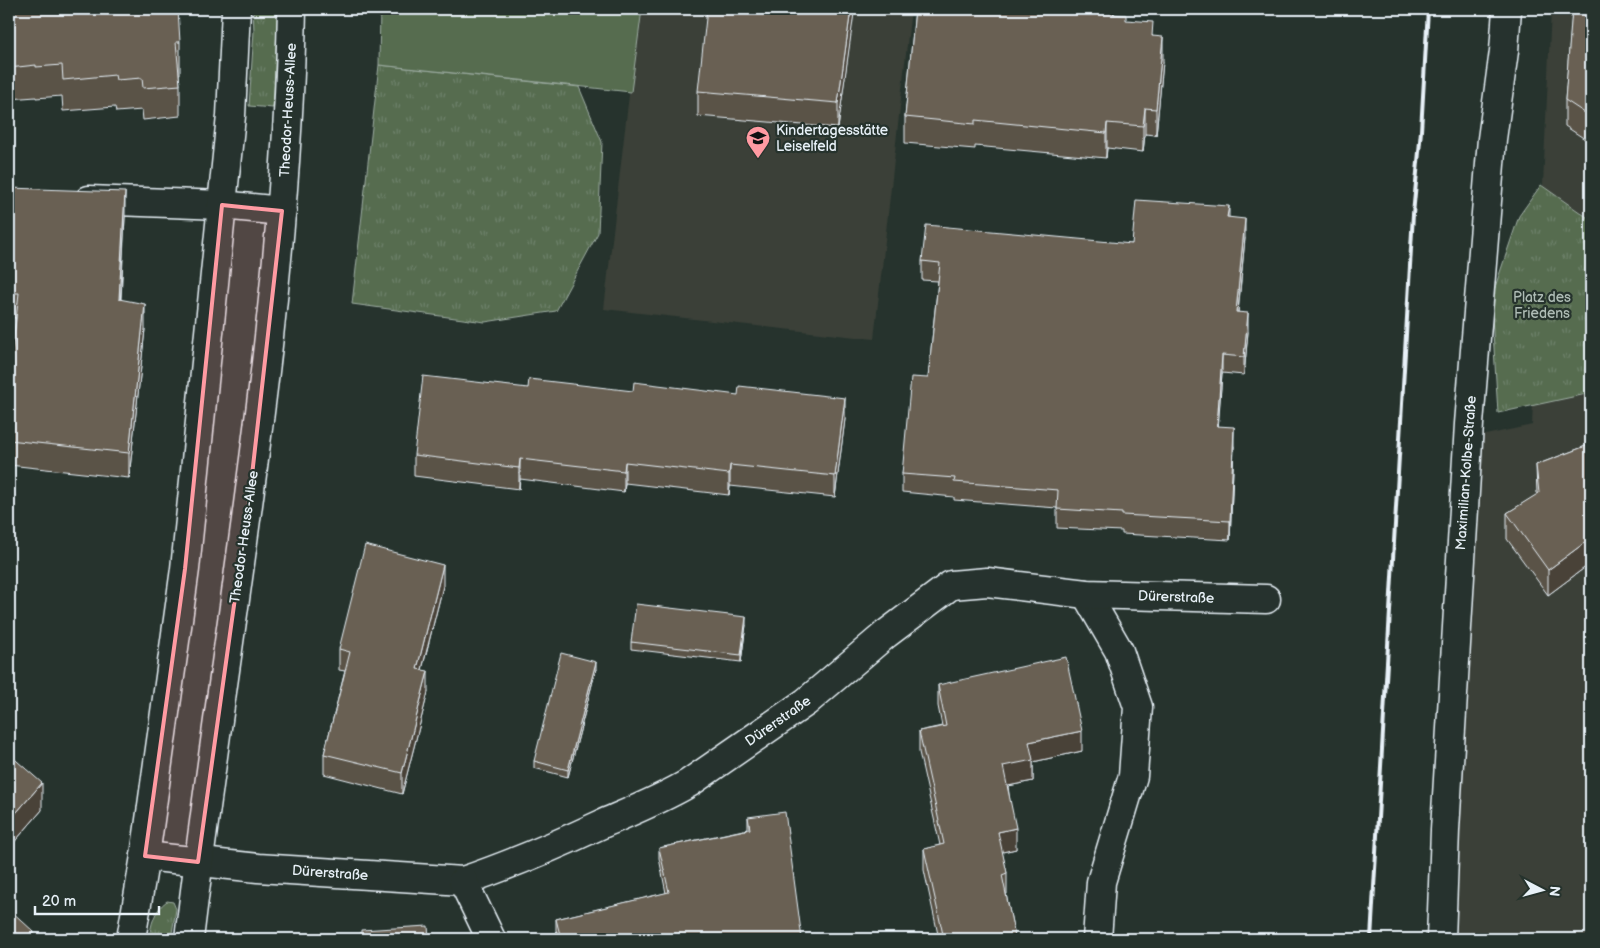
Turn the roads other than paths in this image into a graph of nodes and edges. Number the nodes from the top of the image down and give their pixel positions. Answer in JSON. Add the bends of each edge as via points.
{"nodes":[{"id":1,"x":236,"y":9,"type":"edge"},
{"id":2,"x":292,"y":9,"type":"edge"},
{"id":3,"x":1507,"y":9,"type":"edge"},
{"id":4,"x":67,"y":200,"type":"edge"},
{"id":5,"x":222,"y":205,"type":"junction"},
{"id":6,"x":282,"y":211,"type":"junction"},
{"id":7,"x":1086,"y":594,"type":"junction"},
{"id":8,"x":1266,"y":599,"type":"dead end"},
{"id":9,"x":145,"y":856,"type":"junction"},
{"id":10,"x":198,"y":862,"type":"junction"},
{"id":11,"x":463,"y":881,"type":"junction"},
{"id":12,"x":132,"y":939,"type":"edge"},
{"id":13,"x":189,"y":939,"type":"edge"},
{"id":14,"x":492,"y":939,"type":"edge"},
{"id":15,"x":1097,"y":939,"type":"edge"},
{"id":16,"x":1441,"y":939,"type":"edge"}],
"edges":[{"from":1,"to":5,"type":"street","via":[[231,116]]},
{"from":2,"to":6,"type":"street","name":"Theodor-Heuss-Allee"},
{"from":3,"to":16,"type":"street","name":"Maximilian-Kolbe-Straße","via":[[1491,148],[1469,424]]},
{"from":4,"to":5,"type":"street"},
{"from":5,"to":6,"type":"street"},
{"from":5,"to":9,"type":"street","via":[[185,569]]},
{"from":6,"to":10,"type":"street","name":"Theodor-Heuss-Allee","via":[[251,484]]},
{"from":7,"to":8,"type":"street","name":"Dürerstraße"},
{"from":7,"to":11,"type":"street","name":"Dürerstraße","via":[[987,582],[951,585],[886,634],[806,702],[690,783],[588,830]]},
{"from":7,"to":15,"type":"street","via":[[1119,651],[1138,707],[1133,776],[1101,882]]},
{"from":9,"to":10,"type":"street"},
{"from":9,"to":12,"type":"street"},
{"from":10,"to":11,"type":"street","name":"Dürerstraße"},
{"from":10,"to":13,"type":"street","name":"Theodor-Heuss-Allee"},
{"from":11,"to":14,"type":"street"}]}
